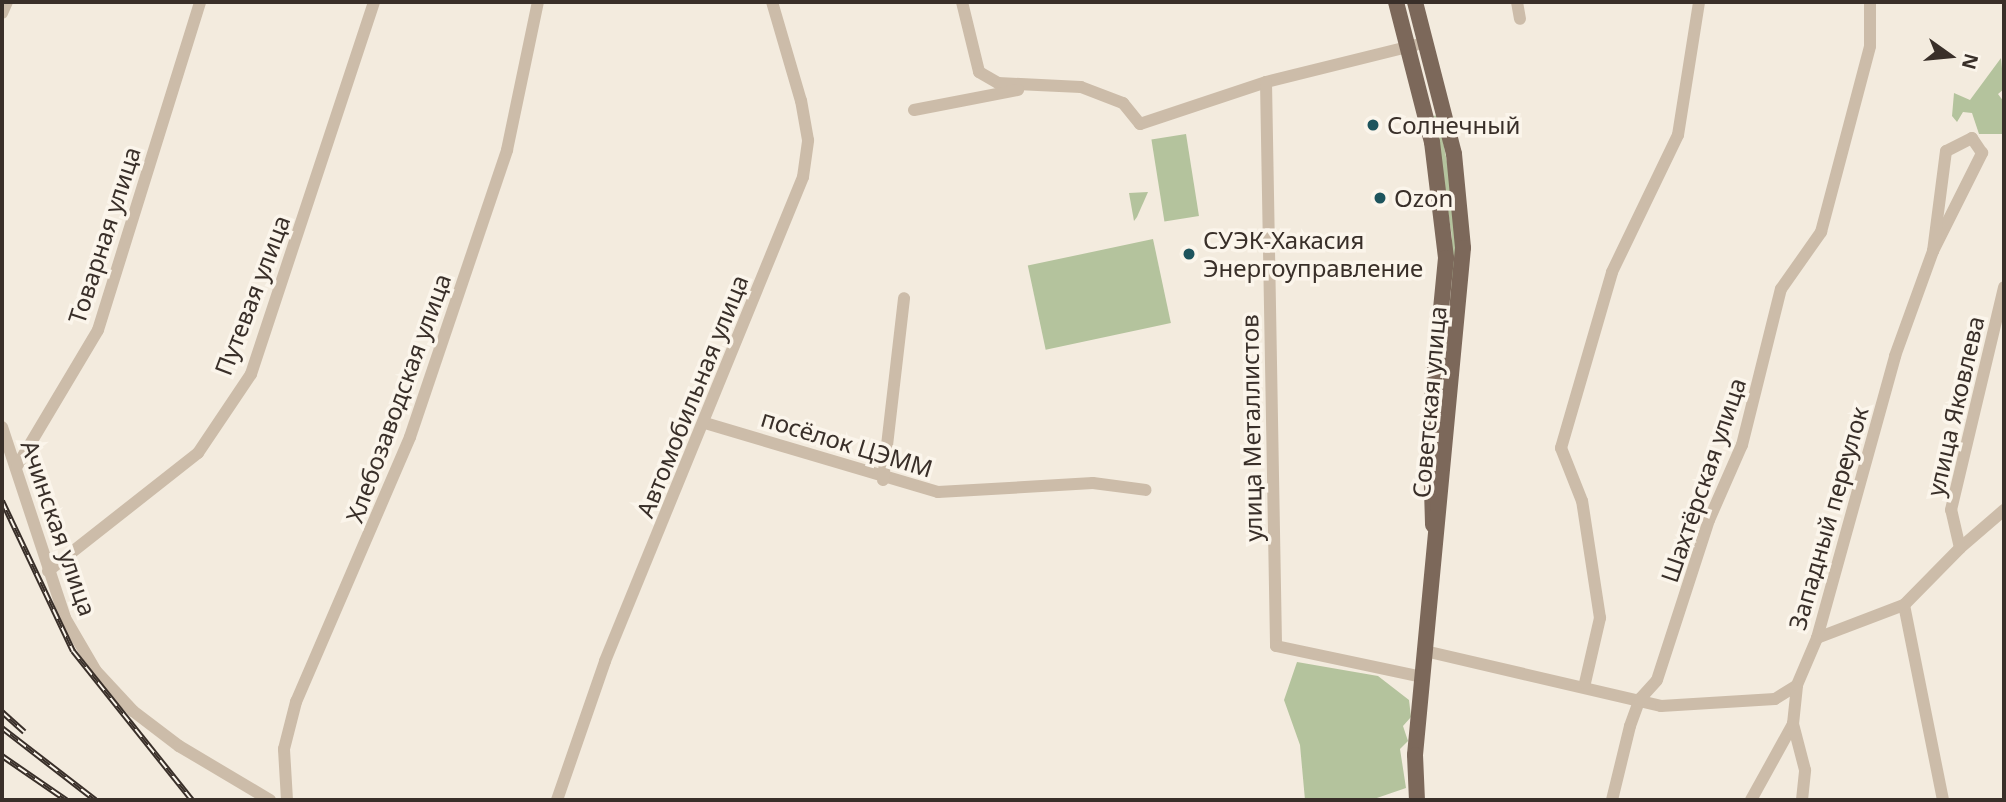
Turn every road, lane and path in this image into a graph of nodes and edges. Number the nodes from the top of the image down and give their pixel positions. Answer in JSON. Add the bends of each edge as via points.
{"nodes":[{"id":1,"x":7,"y":2,"type":"edge"},
{"id":2,"x":200,"y":2,"type":"edge"},
{"id":3,"x":374,"y":2,"type":"edge"},
{"id":4,"x":538,"y":2,"type":"edge"},
{"id":5,"x":772,"y":2,"type":"edge"},
{"id":6,"x":962,"y":2,"type":"edge"},
{"id":7,"x":1396,"y":2,"type":"edge"},
{"id":8,"x":1415,"y":2,"type":"edge"},
{"id":9,"x":1517,"y":2,"type":"edge"},
{"id":10,"x":1699,"y":2,"type":"edge"},
{"id":11,"x":1870,"y":2,"type":"edge"},
{"id":12,"x":2,"y":13,"type":"edge"},
{"id":13,"x":1520,"y":19,"type":"dead end"},
{"id":14,"x":1425,"y":43,"type":"junction"},
{"id":15,"x":1408,"y":47,"type":"junction"},
{"id":16,"x":1266,"y":82,"type":"junction"},
{"id":17,"x":1029,"y":88,"type":"junction"},
{"id":18,"x":1441,"y":104,"type":"junction"},
{"id":19,"x":1423,"y":108,"type":"junction"},
{"id":20,"x":914,"y":110,"type":"dead end"},
{"id":21,"x":1933,"y":251,"type":"junction"},
{"id":22,"x":2004,"y":287,"type":"edge"},
{"id":23,"x":904,"y":298,"type":"dead end"},
{"id":24,"x":705,"y":424,"type":"junction"},
{"id":25,"x":2,"y":427,"type":"edge"},
{"id":26,"x":17,"y":466,"type":"junction"},
{"id":27,"x":883,"y":481,"type":"junction"},
{"id":28,"x":1146,"y":490,"type":"dead end"},
{"id":29,"x":2004,"y":510,"type":"edge"},
{"id":30,"x":1960,"y":548,"type":"junction"},
{"id":31,"x":1435,"y":559,"type":"junction"},
{"id":32,"x":48,"y":571,"type":"junction"},
{"id":33,"x":1904,"y":605,"type":"junction"},
{"id":34,"x":1817,"y":638,"type":"junction"},
{"id":35,"x":1425,"y":652,"type":"junction"},
{"id":36,"x":1422,"y":677,"type":"junction"},
{"id":37,"x":1585,"y":683,"type":"junction"},
{"id":38,"x":1797,"y":685,"type":"junction"},
{"id":39,"x":1640,"y":699,"type":"junction"},
{"id":40,"x":1793,"y":724,"type":"junction"},
{"id":41,"x":270,"y":800,"type":"edge"},
{"id":42,"x":288,"y":800,"type":"edge"},
{"id":43,"x":557,"y":800,"type":"edge"},
{"id":44,"x":1417,"y":800,"type":"edge"},
{"id":45,"x":1612,"y":800,"type":"edge"},
{"id":46,"x":1751,"y":800,"type":"edge"},
{"id":47,"x":1802,"y":800,"type":"edge"},
{"id":48,"x":1943,"y":800,"type":"edge"}],
"edges":[{"from":1,"to":12,"type":"street"},
{"from":2,"to":26,"type":"street","name":"Товарная улица","via":[[98,330]]},
{"from":3,"to":32,"type":"street","name":"Путевая улица","via":[[251,374],[198,453]]},
{"from":4,"to":42,"type":"street","name":"Хлебозаводская улица","via":[[507,150],[410,437],[296,702],[284,749]]},
{"from":5,"to":24,"type":"street","name":"Автомобильная улица","via":[[801,101],[806,163]]},
{"from":6,"to":17,"type":"street","via":[[979,72],[998,83]]},
{"from":7,"to":15,"type":"main road","name":"Советская улица"},
{"from":8,"to":14,"type":"main road","name":"Советская улица"},
{"from":9,"to":13,"type":"street"},
{"from":10,"to":37,"type":"street","via":[[1678,135],[1617,260],[1561,448],[1575,477],[1600,618]]},
{"from":11,"to":39,"type":"street","name":"Шахтёрская улица","via":[[1870,46],[1821,232],[1781,289],[1742,445],[1710,520],[1657,680]]},
{"from":14,"to":15,"type":"street"},
{"from":14,"to":18,"type":"main road","name":"Советская улица"},
{"from":15,"to":16,"type":"street"},
{"from":15,"to":19,"type":"main road","name":"Советская улица"},
{"from":16,"to":17,"type":"street","via":[[1140,124],[1123,103],[1081,87]]},
{"from":16,"to":36,"type":"street","name":"улица Металлистов","via":[[1276,646]]},
{"from":17,"to":20,"type":"street"},
{"from":18,"to":19,"type":"main road"},
{"from":18,"to":31,"type":"main road","name":"Советская улица","via":[[1463,248]]},
{"from":19,"to":31,"type":"main road","name":"Советская улица","via":[[1446,258],[1429,458]]},
{"from":21,"to":21,"type":"street","name":"Западный переулок","via":[[1982,153],[1972,138],[1946,151]]},
{"from":21,"to":34,"type":"street","name":"Западный переулок","via":[[1895,356]]},
{"from":22,"to":30,"type":"street","name":"улица Яковлева","via":[[1951,510]]},
{"from":23,"to":27,"type":"street"},
{"from":24,"to":27,"type":"street","name":"посёлок ЦЭММ","via":[[844,460]]},
{"from":24,"to":43,"type":"street","name":"Автомобильная улица","via":[[605,661]]},
{"from":25,"to":26,"type":"street","name":"Ачинская улица"},
{"from":26,"to":32,"type":"street","name":"Ачинская улица"},
{"from":27,"to":28,"type":"street","name":"посёлок ЦЭММ","via":[[938,492],[1093,483]]},
{"from":29,"to":30,"type":"street"},
{"from":30,"to":33,"type":"street"},
{"from":31,"to":35,"type":"main road","name":"Советская улица"},
{"from":32,"to":41,"type":"street","name":"Ачинская улица","via":[[65,618],[96,671],[133,711]]},
{"from":33,"to":34,"type":"street"},
{"from":33,"to":48,"type":"street"},
{"from":34,"to":38,"type":"street","name":"Западный переулок"},
{"from":35,"to":36,"type":"main road","name":"Советская улица"},
{"from":35,"to":37,"type":"street"},
{"from":36,"to":44,"type":"main road","name":"Советская улица"},
{"from":37,"to":39,"type":"street"},
{"from":38,"to":39,"type":"street","via":[[1775,699],[1686,707]]},
{"from":38,"to":40,"type":"street","name":"Западный переулок"},
{"from":39,"to":45,"type":"street","name":"Шахтёрская улица"},
{"from":40,"to":46,"type":"street"},
{"from":40,"to":47,"type":"street","name":"Западный переулок","via":[[1805,770]]}]}
